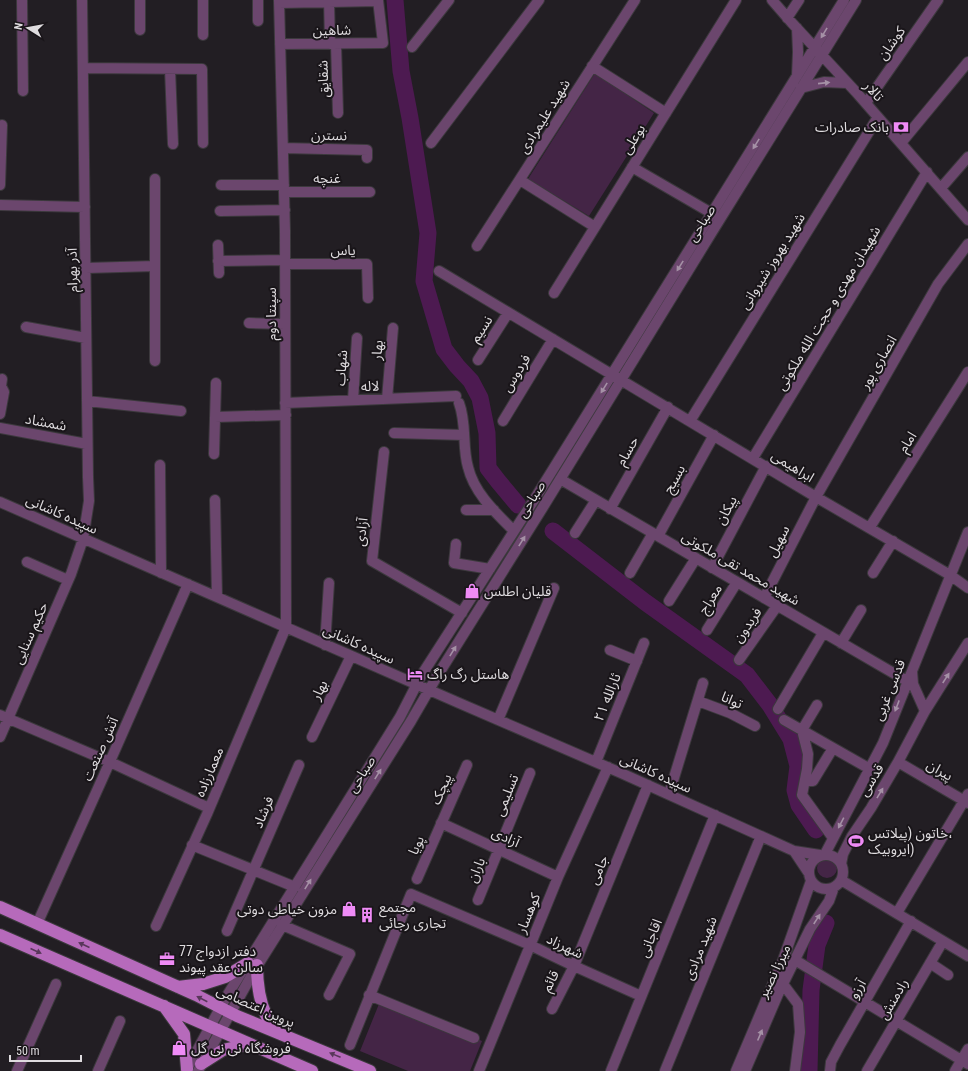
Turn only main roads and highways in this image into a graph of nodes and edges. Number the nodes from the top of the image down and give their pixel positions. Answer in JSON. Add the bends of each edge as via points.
{"nodes":[{"id":1,"x":0,"y":907,"type":"edge"},
{"id":2,"x":0,"y":936,"type":"edge"},
{"id":3,"x":178,"y":987,"type":"junction"},
{"id":4,"x":163,"y":1006,"type":"junction"},
{"id":5,"x":280,"y":1034,"type":"junction"},
{"id":6,"x":253,"y":1046,"type":"junction"},
{"id":7,"x":193,"y":1069,"type":"edge"},
{"id":8,"x":312,"y":1071,"type":"edge"},
{"id":9,"x":370,"y":1071,"type":"edge"}],
"edges":[{"from":3,"to":1,"type":"main road","name":"پروین اعتصامی","one_way":true},
{"from":2,"to":4,"type":"main road","one_way":true},
{"from":5,"to":3,"type":"main road","name":"پروین اعتصامی","one_way":true},
{"from":3,"to":5,"type":"main road","via":[[203,984],[252,964],[266,1017]]},
{"from":4,"to":6,"type":"main road"},
{"from":4,"to":7,"type":"main road","via":[[184,1034]]},
{"from":9,"to":5,"type":"main road","name":"پروین اعتصامی","one_way":true},
{"from":6,"to":7,"type":"main road","via":[[223,1050]]},
{"from":6,"to":8,"type":"main road"}]}
